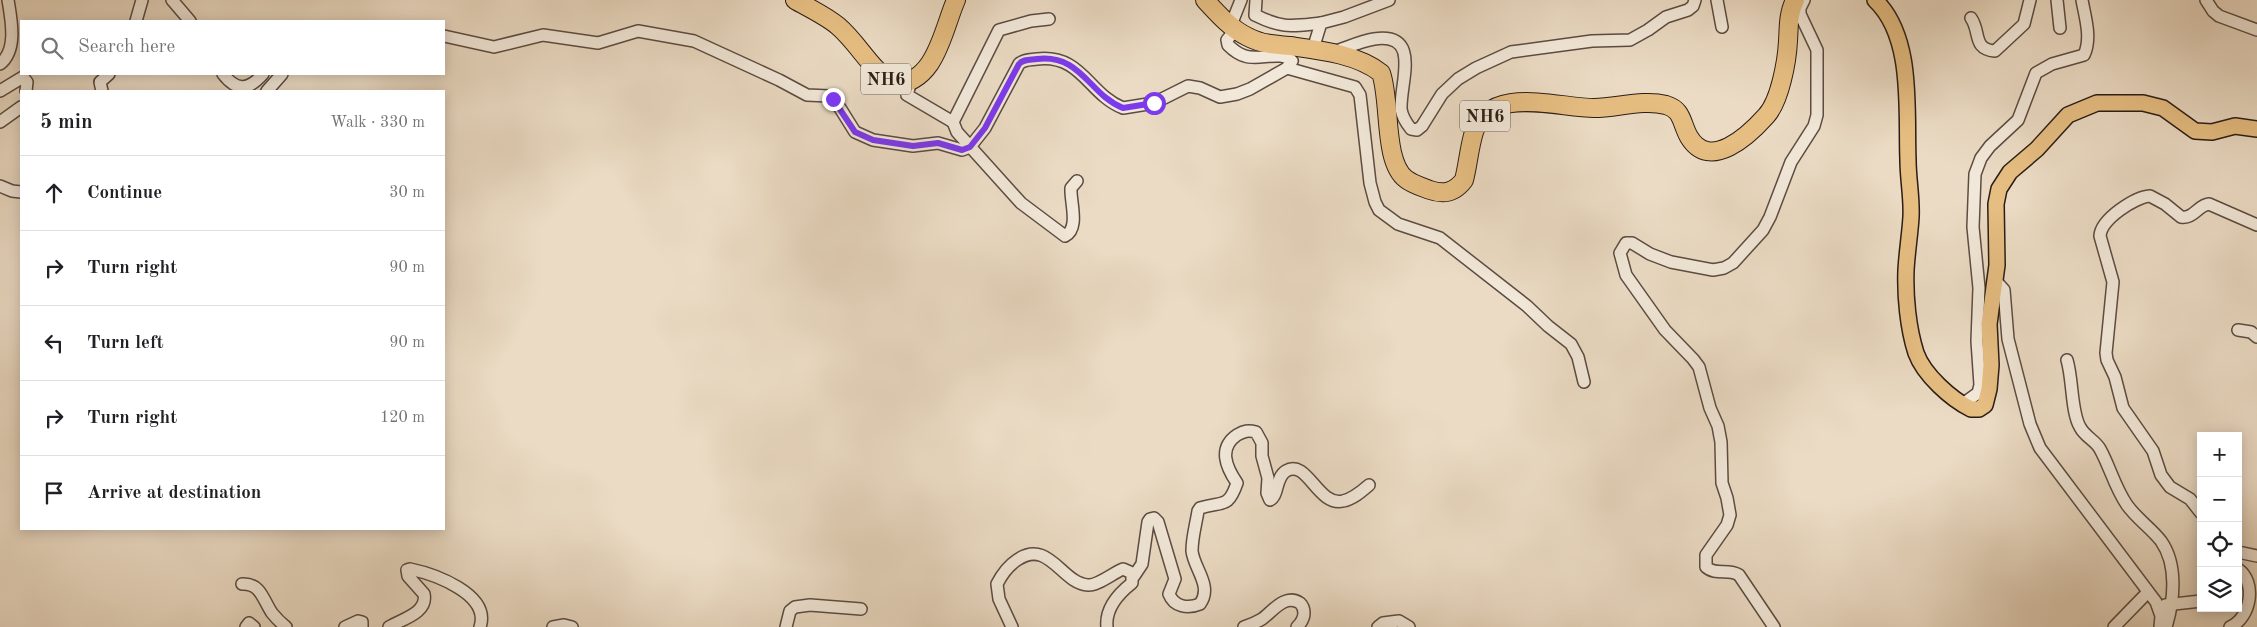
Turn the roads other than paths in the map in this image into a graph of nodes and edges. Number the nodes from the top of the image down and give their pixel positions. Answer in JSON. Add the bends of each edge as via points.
{"nodes":[{"id":1,"x":8,"y":0,"type":"edge"},
{"id":2,"x":142,"y":0,"type":"edge"},
{"id":3,"x":172,"y":0,"type":"edge"},
{"id":4,"x":795,"y":0,"type":"edge"},
{"id":5,"x":956,"y":0,"type":"edge"},
{"id":6,"x":1205,"y":0,"type":"edge"},
{"id":7,"x":1234,"y":0,"type":"edge"},
{"id":8,"x":1241,"y":0,"type":"edge"},
{"id":9,"x":1256,"y":0,"type":"edge"},
{"id":10,"x":1389,"y":0,"type":"edge"},
{"id":11,"x":1695,"y":0,"type":"edge"},
{"id":12,"x":1717,"y":0,"type":"edge"},
{"id":13,"x":1795,"y":0,"type":"edge"},
{"id":14,"x":1804,"y":0,"type":"edge"},
{"id":15,"x":1875,"y":0,"type":"edge"},
{"id":16,"x":2030,"y":0,"type":"edge"},
{"id":17,"x":2057,"y":0,"type":"edge"},
{"id":18,"x":2082,"y":0,"type":"edge"},
{"id":19,"x":2206,"y":0,"type":"edge"},
{"id":20,"x":1971,"y":18,"type":"dead end"},
{"id":21,"x":1048,"y":19,"type":"dead end"},
{"id":22,"x":1227,"y":19,"type":"edge"},
{"id":23,"x":136,"y":20,"type":"edge"},
{"id":24,"x":189,"y":20,"type":"edge"},
{"id":25,"x":1321,"y":23,"type":"junction"},
{"id":26,"x":1722,"y":27,"type":"dead end"},
{"id":27,"x":2060,"y":28,"type":"dead end"},
{"id":28,"x":2257,"y":30,"type":"edge"},
{"id":29,"x":445,"y":36,"type":"edge"},
{"id":30,"x":1313,"y":50,"type":"junction"},
{"id":31,"x":1330,"y":53,"type":"junction"},
{"id":32,"x":0,"y":64,"type":"edge"},
{"id":33,"x":1287,"y":68,"type":"junction"},
{"id":34,"x":108,"y":75,"type":"edge"},
{"id":35,"x":224,"y":75,"type":"edge"},
{"id":36,"x":262,"y":75,"type":"edge"},
{"id":37,"x":281,"y":75,"type":"edge"},
{"id":38,"x":911,"y":81,"type":"junction"},
{"id":39,"x":26,"y":90,"type":"edge"},
{"id":40,"x":102,"y":90,"type":"edge"},
{"id":41,"x":268,"y":90,"type":"edge"},
{"id":42,"x":0,"y":91,"type":"edge"},
{"id":43,"x":20,"y":108,"type":"edge"},
{"id":44,"x":0,"y":122,"type":"edge"},
{"id":45,"x":953,"y":122,"type":"junction"},
{"id":46,"x":2257,"y":129,"type":"edge"},
{"id":47,"x":970,"y":147,"type":"junction"},
{"id":48,"x":1077,"y":181,"type":"dead end"},
{"id":49,"x":0,"y":186,"type":"edge"},
{"id":50,"x":20,"y":192,"type":"edge"},
{"id":51,"x":2257,"y":226,"type":"edge"},
{"id":52,"x":1995,"y":280,"type":"junction"},
{"id":53,"x":2238,"y":330,"type":"dead end"},
{"id":54,"x":2257,"y":337,"type":"edge"},
{"id":55,"x":2067,"y":360,"type":"dead end"},
{"id":56,"x":1584,"y":382,"type":"dead end"},
{"id":57,"x":1966,"y":406,"type":"junction"},
{"id":58,"x":1370,"y":485,"type":"dead end"},
{"id":59,"x":2175,"y":491,"type":"junction"},
{"id":60,"x":2197,"y":501,"type":"edge"},
{"id":61,"x":2197,"y":508,"type":"edge"},
{"id":62,"x":2242,"y":553,"type":"edge"},
{"id":63,"x":2257,"y":556,"type":"edge"},
{"id":64,"x":2242,"y":572,"type":"edge"},
{"id":65,"x":1134,"y":576,"type":"junction"},
{"id":66,"x":242,"y":584,"type":"dead end"},
{"id":67,"x":2148,"y":592,"type":"junction"},
{"id":68,"x":2197,"y":601,"type":"edge"},
{"id":69,"x":2170,"y":604,"type":"junction"},
{"id":70,"x":2158,"y":607,"type":"junction"},
{"id":71,"x":862,"y":610,"type":"dead end"},
{"id":72,"x":246,"y":627,"type":"edge"},
{"id":73,"x":254,"y":627,"type":"edge"},
{"id":74,"x":286,"y":627,"type":"edge"},
{"id":75,"x":345,"y":627,"type":"edge"},
{"id":76,"x":362,"y":627,"type":"edge"},
{"id":77,"x":389,"y":627,"type":"edge"},
{"id":78,"x":480,"y":627,"type":"edge"},
{"id":79,"x":553,"y":627,"type":"edge"},
{"id":80,"x":572,"y":627,"type":"edge"},
{"id":81,"x":786,"y":627,"type":"edge"},
{"id":82,"x":1012,"y":627,"type":"edge"},
{"id":83,"x":1107,"y":627,"type":"edge"},
{"id":84,"x":1244,"y":627,"type":"edge"},
{"id":85,"x":1297,"y":627,"type":"edge"},
{"id":86,"x":1378,"y":627,"type":"edge"},
{"id":87,"x":1409,"y":627,"type":"edge"},
{"id":88,"x":1774,"y":627,"type":"edge"},
{"id":89,"x":2114,"y":627,"type":"edge"},
{"id":90,"x":2160,"y":627,"type":"edge"},
{"id":91,"x":2166,"y":627,"type":"edge"},
{"id":92,"x":2230,"y":627,"type":"edge"}],
"edges":[{"from":1,"to":32,"type":"street","via":[[11,42]]},
{"from":2,"to":23,"type":"street"},
{"from":3,"to":24,"type":"street"},
{"from":4,"to":38,"type":"highway","number":"NH6","via":[[837,25],[883,77],[894,84]]},
{"from":5,"to":38,"type":"highway","number":"NH6","via":[[937,53]]},
{"from":6,"to":22,"type":"highway","number":"NH6"},
{"from":7,"to":22,"type":"street"},
{"from":8,"to":22,"type":"street"},
{"from":9,"to":25,"type":"street","via":[[1255,16],[1274,25]]},
{"from":10,"to":25,"type":"street"},
{"from":11,"to":31,"type":"street","via":[[1688,10],[1666,16],[1630,40],[1592,41],[1511,52],[1476,68],[1442,94],[1417,130],[1411,129],[1401,110],[1406,58],[1400,45],[1389,38],[1372,39]]},
{"from":12,"to":26,"type":"street"},
{"from":13,"to":31,"type":"highway","number":"NH6","via":[[1788,19],[1785,64],[1774,104],[1756,127],[1729,147],[1719,152],[1698,146],[1689,137],[1676,110],[1666,105],[1654,103],[1595,108],[1515,102],[1500,106],[1480,120],[1474,132],[1464,180],[1449,192],[1419,186],[1406,180],[1397,170],[1392,158],[1386,87],[1381,73],[1364,63]]},
{"from":14,"to":88,"type":"street","via":[[1800,14],[1817,50],[1817,115],[1791,162],[1763,230],[1734,263],[1712,270],[1671,262],[1632,243],[1626,243],[1620,253],[1626,275],[1665,330],[1694,358],[1718,426],[1722,483],[1730,515],[1727,525],[1706,555],[1706,567],[1719,573],[1732,571],[1739,575]]},
{"from":15,"to":57,"type":"main road","via":[[1886,10],[1898,40],[1907,84],[1912,208],[1906,285],[1917,354],[1944,389]]},
{"from":16,"to":20,"type":"street","via":[[2024,24],[1996,51],[1981,45]]},
{"from":17,"to":27,"type":"street"},
{"from":18,"to":57,"type":"street","via":[[2087,23],[2084,55],[2052,64],[2036,73],[2018,120],[1990,146],[1975,174],[1973,227],[1980,288],[1977,342],[1980,385],[1978,393],[1967,401]]},
{"from":19,"to":28,"type":"street","via":[[2219,16]]},
{"from":21,"to":45,"type":"street","via":[[999,30]]},
{"from":22,"to":30,"type":"highway","number":"NH6","via":[[1263,43]]},
{"from":22,"to":33,"type":"street","via":[[1231,35],[1227,40],[1233,50],[1254,58],[1285,57],[1292,61]]},
{"from":25,"to":30,"type":"street"},
{"from":29,"to":47,"type":"street","via":[[494,47],[543,35],[598,43],[638,31],[694,42],[807,95],[829,96],[855,132],[873,140],[913,146],[938,143],[962,150]]},
{"from":30,"to":31,"type":"highway","number":"NH6"},
{"from":33,"to":47,"type":"street","via":[[1237,94],[1220,97],[1188,86],[1154,103],[1123,108],[1101,95],[1084,75],[1057,59],[1021,61],[985,128]]},
{"from":33,"to":56,"type":"street","via":[[1357,90],[1372,193],[1380,210],[1398,224],[1440,238],[1527,306],[1571,344]]},
{"from":34,"to":40,"type":"street","via":[[100,82]]},
{"from":35,"to":36,"type":"street","via":[[237,86],[246,87]]},
{"from":37,"to":41,"type":"street"},
{"from":38,"to":45,"type":"street","via":[[907,95]]},
{"from":39,"to":42,"type":"street","via":[[27,82],[23,77]]},
{"from":43,"to":44,"type":"street"},
{"from":45,"to":47,"type":"street"},
{"from":46,"to":52,"type":"main road","via":[[2235,126],[2212,132],[2195,131],[2164,108],[2143,103],[2097,103],[2068,115],[2037,149],[2010,172],[2000,189],[1996,204]]},
{"from":47,"to":48,"type":"street","via":[[1022,203],[1065,236],[1071,229],[1074,213],[1071,188]]},
{"from":49,"to":50,"type":"street"},
{"from":51,"to":59,"type":"street","via":[[2209,204],[2192,216],[2182,217],[2150,196],[2126,206],[2100,231],[2114,282],[2108,315],[2107,360],[2123,408],[2148,441],[2161,475]]},
{"from":52,"to":57,"type":"main road","via":[[1989,324],[1991,365],[1988,398],[1979,408]]},
{"from":52,"to":67,"type":"street","via":[[2004,290],[2008,339],[2030,424],[2040,448]]},
{"from":53,"to":54,"type":"street","via":[[2251,332]]},
{"from":55,"to":69,"type":"street","via":[[2080,429],[2100,448],[2126,503],[2161,542],[2168,557],[2172,569]]},
{"from":58,"to":65,"type":"street","via":[[1350,499],[1337,502],[1324,496],[1299,470],[1291,469],[1278,479],[1271,501],[1267,493],[1262,443],[1256,432],[1246,431],[1232,439],[1225,452],[1228,468],[1237,483],[1232,498],[1198,511],[1192,542],[1195,564],[1205,592],[1200,604],[1184,606],[1170,598],[1170,588],[1175,579],[1154,518],[1148,522],[1142,564]]},
{"from":59,"to":60,"type":"street","via":[[2187,493]]},
{"from":59,"to":61,"type":"street","via":[[2190,499]]},
{"from":62,"to":63,"type":"street"},
{"from":64,"to":92,"type":"street","via":[[2247,578],[2248,604],[2239,622]]},
{"from":65,"to":82,"type":"street","via":[[1124,569],[1100,582],[1086,585],[1071,578],[1047,557],[1023,556],[1011,564],[997,584],[999,599]]},
{"from":65,"to":83,"type":"street","via":[[1107,614]]},
{"from":66,"to":74,"type":"street","via":[[255,586],[272,614]]},
{"from":67,"to":70,"type":"street"},
{"from":67,"to":89,"type":"street"},
{"from":68,"to":69,"type":"street"},
{"from":69,"to":70,"type":"street"},
{"from":69,"to":91,"type":"street"},
{"from":70,"to":90,"type":"street"},
{"from":71,"to":81,"type":"street","via":[[799,605],[790,611]]},
{"from":72,"to":73,"type":"street","via":[[249,623]]},
{"from":75,"to":76,"type":"street","via":[[358,621],[362,622]]},
{"from":77,"to":78,"type":"street","via":[[417,612],[425,602],[424,594],[408,576],[407,570],[410,569],[439,577],[465,593],[482,614]]},
{"from":79,"to":80,"type":"street","via":[[564,624]]},
{"from":84,"to":85,"type":"street","via":[[1286,601],[1301,604],[1304,610],[1304,617]]},
{"from":86,"to":87,"type":"street","via":[[1399,621]]}]}
